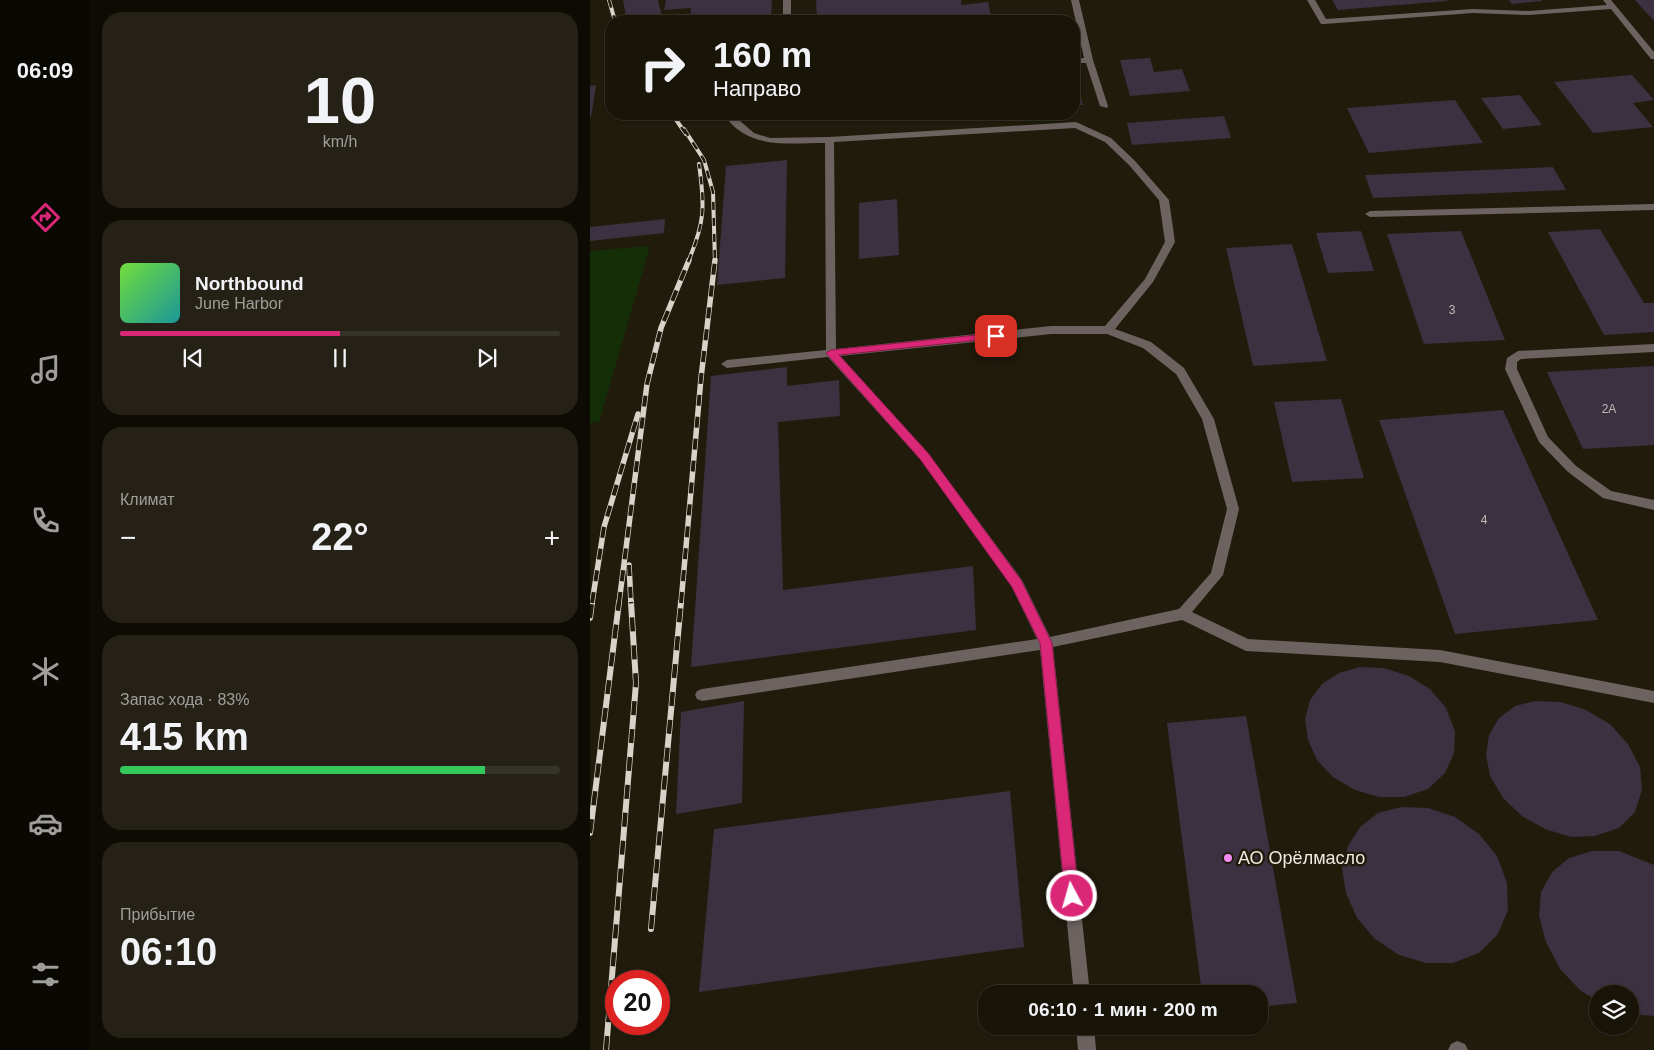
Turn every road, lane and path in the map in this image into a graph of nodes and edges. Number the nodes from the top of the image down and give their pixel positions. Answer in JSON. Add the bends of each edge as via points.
{"nodes":[{"id":1,"x":787,"y":0,"type":"edge"},
{"id":2,"x":1075,"y":0,"type":"edge"},
{"id":3,"x":1311,"y":0,"type":"edge"},
{"id":4,"x":1610,"y":3,"type":"edge"},
{"id":5,"x":787,"y":15,"type":"edge"},
{"id":6,"x":1078,"y":15,"type":"edge"},
{"id":7,"x":1080,"y":21,"type":"edge"},
{"id":8,"x":1654,"y":57,"type":"edge"},
{"id":9,"x":1089,"y":60,"type":"junction"},
{"id":10,"x":1080,"y":61,"type":"edge"},
{"id":11,"x":1104,"y":106,"type":"dead end"},
{"id":12,"x":734,"y":120,"type":"edge"},
{"id":13,"x":828,"y":140,"type":"junction"},
{"id":14,"x":1654,"y":208,"type":"edge"},
{"id":15,"x":1370,"y":214,"type":"dead end"},
{"id":16,"x":1108,"y":330,"type":"junction"},
{"id":17,"x":1654,"y":348,"type":"edge"},
{"id":18,"x":831,"y":353,"type":"junction"},
{"id":19,"x":727,"y":364,"type":"dead end"},
{"id":20,"x":1654,"y":505,"type":"edge"},
{"id":21,"x":1183,"y":614,"type":"junction"},
{"id":22,"x":1046,"y":643,"type":"junction"},
{"id":23,"x":702,"y":694,"type":"dead end"},
{"id":24,"x":1654,"y":697,"type":"edge"},
{"id":25,"x":1081,"y":985,"type":"edge"},
{"id":26,"x":1086,"y":1035,"type":"edge"},
{"id":27,"x":1088,"y":1050,"type":"edge"}],
"edges":[{"from":1,"to":5,"type":"lane"},
{"from":2,"to":6,"type":"lane"},
{"from":3,"to":4,"type":"lane","via":[[1324,22],[1473,12],[1529,13]]},
{"from":4,"to":8,"type":"lane"},
{"from":7,"to":9,"type":"lane"},
{"from":9,"to":10,"type":"lane"},
{"from":9,"to":11,"type":"lane"},
{"from":12,"to":13,"type":"lane","via":[[751,135],[769,142]]},
{"from":13,"to":16,"type":"lane","via":[[1076,125],[1108,140],[1164,200],[1170,242],[1149,280]]},
{"from":13,"to":18,"type":"lane"},
{"from":14,"to":15,"type":"lane"},
{"from":16,"to":18,"type":"lane","via":[[1051,330]]},
{"from":16,"to":21,"type":"lane","via":[[1147,345],[1180,371],[1208,419],[1233,509],[1218,575]]},
{"from":17,"to":20,"type":"lane","via":[[1518,355],[1511,361],[1511,369],[1543,438],[1572,469],[1607,495]]},
{"from":18,"to":19,"type":"lane"},
{"from":18,"to":22,"type":"lane","via":[[924,456],[1017,584]]},
{"from":21,"to":22,"type":"lane"},
{"from":21,"to":24,"type":"lane","via":[[1246,645],[1440,656]]},
{"from":22,"to":23,"type":"lane"},
{"from":22,"to":25,"type":"lane"},
{"from":26,"to":27,"type":"lane"}]}
